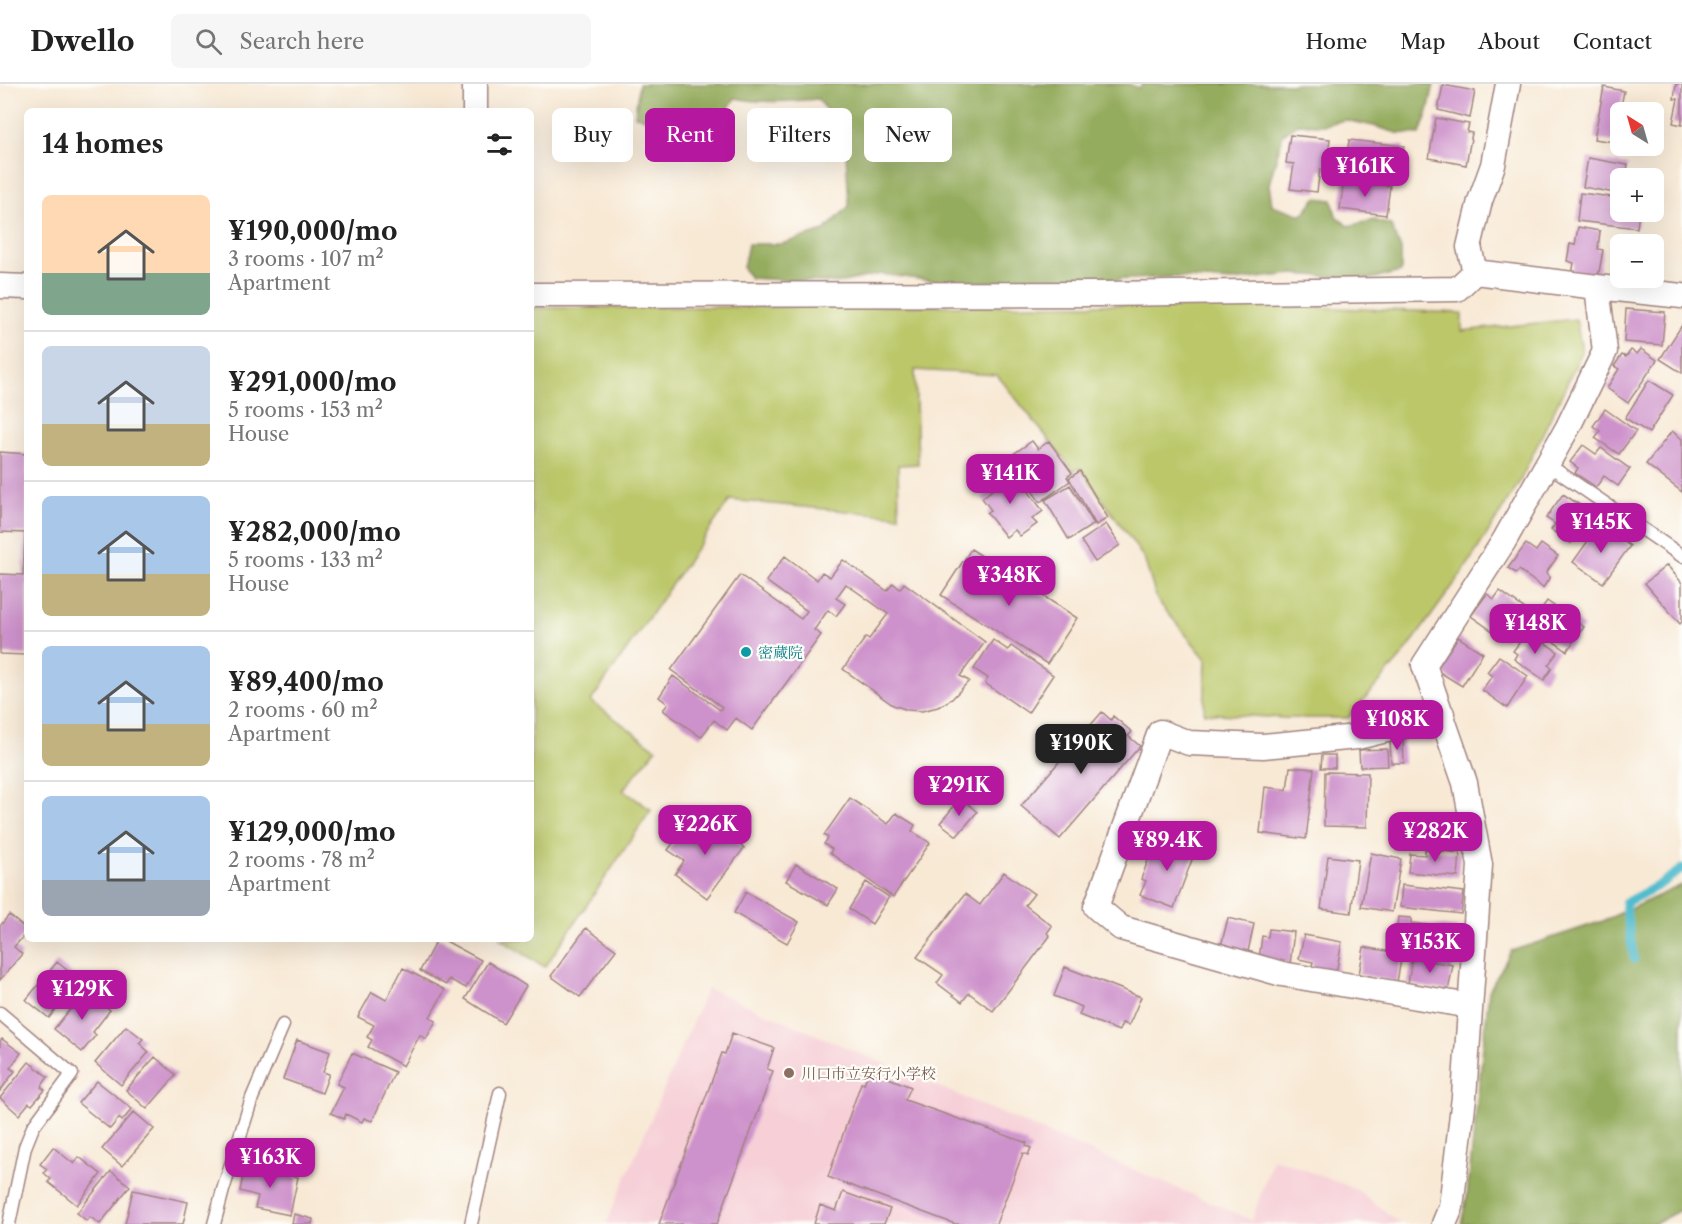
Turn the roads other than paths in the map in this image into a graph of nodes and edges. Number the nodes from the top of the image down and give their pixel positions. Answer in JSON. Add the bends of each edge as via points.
{"nodes":[{"id":1,"x":475,"y":84,"type":"edge"},
{"id":2,"x":1508,"y":84,"type":"edge"},
{"id":3,"x":475,"y":108,"type":"edge"},
{"id":4,"x":1476,"y":272,"type":"junction"},
{"id":5,"x":0,"y":286,"type":"edge"},
{"id":6,"x":24,"y":287,"type":"edge"},
{"id":7,"x":1598,"y":287,"type":"junction"},
{"id":8,"x":534,"y":295,"type":"edge"},
{"id":9,"x":1682,"y":296,"type":"edge"},
{"id":10,"x":1547,"y":464,"type":"junction"},
{"id":11,"x":1682,"y":556,"type":"edge"},
{"id":12,"x":1442,"y":714,"type":"junction"},
{"id":13,"x":1470,"y":1006,"type":"junction"},
{"id":14,"x":0,"y":1013,"type":"edge"},
{"id":15,"x":283,"y":1025,"type":"dead end"},
{"id":16,"x":500,"y":1093,"type":"dead end"},
{"id":17,"x":9,"y":1224,"type":"edge"},
{"id":18,"x":214,"y":1224,"type":"edge"},
{"id":19,"x":471,"y":1224,"type":"edge"},
{"id":20,"x":1444,"y":1224,"type":"edge"}],
"edges":[{"from":1,"to":3,"type":"street"},
{"from":2,"to":4,"type":"street","via":[[1492,165],[1469,247]]},
{"from":4,"to":7,"type":"street"},
{"from":4,"to":8,"type":"street","via":[[1457,289]]},
{"from":5,"to":6,"type":"street"},
{"from":7,"to":9,"type":"street"},
{"from":7,"to":10,"type":"street","via":[[1605,351]]},
{"from":10,"to":11,"type":"lane"},
{"from":10,"to":12,"type":"street","via":[[1504,541],[1424,665]]},
{"from":12,"to":13,"type":"street","via":[[1465,783],[1480,865]]},
{"from":12,"to":13,"type":"street","via":[[1357,736],[1263,746],[1189,743],[1160,732],[1096,907],[1121,928],[1282,974]]},
{"from":13,"to":20,"type":"street","via":[[1451,1207]]},
{"from":14,"to":17,"type":"lane","via":[[72,1074],[33,1127]]},
{"from":15,"to":18,"type":"lane","via":[[252,1098]]},
{"from":16,"to":19,"type":"lane"}]}
